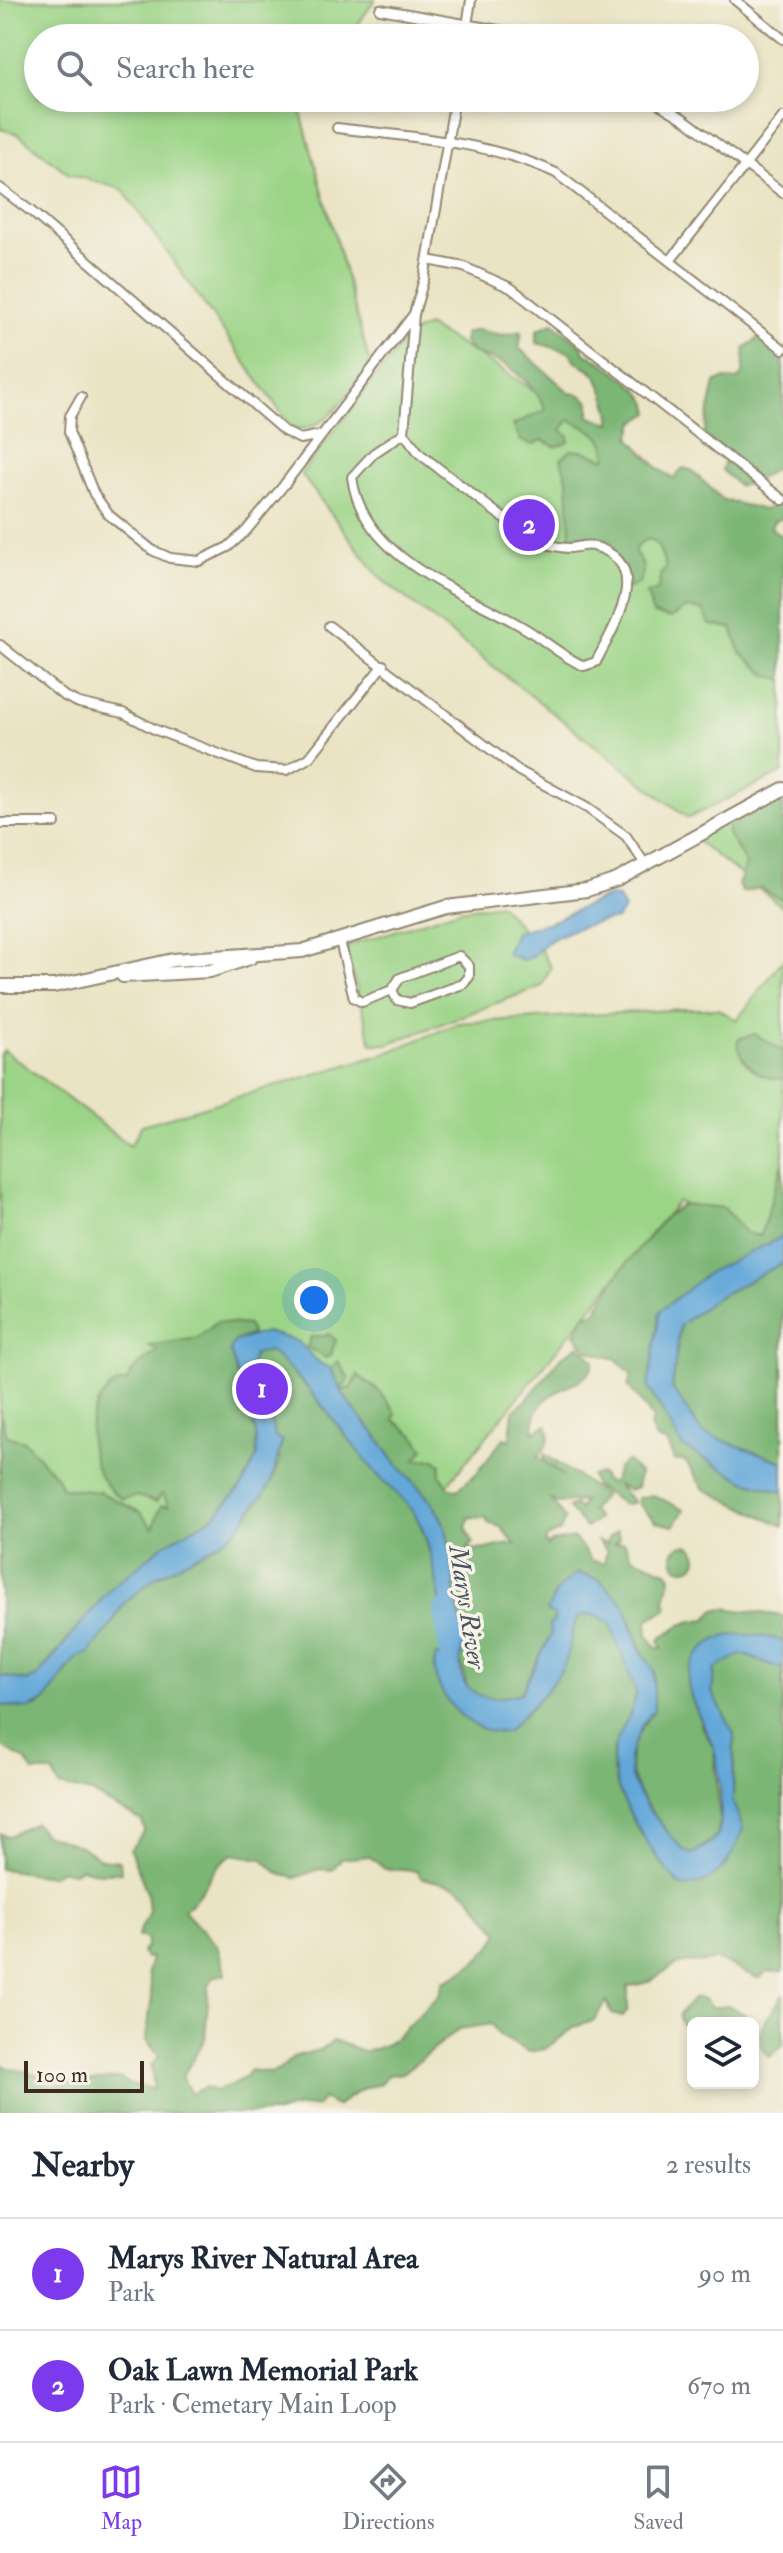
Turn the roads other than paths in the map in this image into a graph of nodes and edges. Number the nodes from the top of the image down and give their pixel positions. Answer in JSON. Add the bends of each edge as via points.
{"nodes":[{"id":1,"x":471,"y":0,"type":"edge"},
{"id":2,"x":735,"y":0,"type":"edge"},
{"id":3,"x":380,"y":9,"type":"dead end"},
{"id":4,"x":467,"y":23,"type":"junction"},
{"id":5,"x":472,"y":24,"type":"edge"},
{"id":6,"x":783,"y":39,"type":"edge"},
{"id":7,"x":453,"y":112,"type":"edge"},
{"id":8,"x":670,"y":112,"type":"edge"},
{"id":9,"x":783,"y":117,"type":"edge"},
{"id":10,"x":337,"y":128,"type":"dead end"},
{"id":11,"x":448,"y":142,"type":"junction"},
{"id":12,"x":746,"y":164,"type":"junction"},
{"id":13,"x":0,"y":188,"type":"edge"},
{"id":14,"x":783,"y":193,"type":"edge"},
{"id":15,"x":428,"y":260,"type":"junction"},
{"id":16,"x":670,"y":261,"type":"junction"},
{"id":17,"x":414,"y":314,"type":"junction"},
{"id":18,"x":783,"y":349,"type":"edge"},
{"id":19,"x":81,"y":397,"type":"dead end"},
{"id":20,"x":404,"y":433,"type":"junction"},
{"id":21,"x":322,"y":435,"type":"junction"},
{"id":22,"x":783,"y":500,"type":"edge"},
{"id":23,"x":329,"y":626,"type":"dead end"},
{"id":24,"x":0,"y":645,"type":"edge"},
{"id":25,"x":383,"y":665,"type":"junction"},
{"id":26,"x":783,"y":789,"type":"edge"},
{"id":27,"x":0,"y":823,"type":"edge"},
{"id":28,"x":55,"y":823,"type":"dead end"},
{"id":29,"x":645,"y":864,"type":"junction"},
{"id":30,"x":340,"y":941,"type":"junction"},
{"id":31,"x":0,"y":986,"type":"edge"},
{"id":32,"x":392,"y":990,"type":"junction"}],
"edges":[{"from":1,"to":4,"type":"street"},
{"from":2,"to":6,"type":"street"},
{"from":3,"to":4,"type":"street"},
{"from":4,"to":5,"type":"street"},
{"from":7,"to":11,"type":"street"},
{"from":8,"to":12,"type":"street"},
{"from":9,"to":12,"type":"street"},
{"from":10,"to":11,"type":"street"},
{"from":11,"to":15,"type":"street"},
{"from":11,"to":16,"type":"street","via":[[514,156],[556,173]]},
{"from":12,"to":14,"type":"street"},
{"from":12,"to":16,"type":"street"},
{"from":13,"to":21,"type":"street","via":[[284,431],[307,440]]},
{"from":15,"to":17,"type":"street"},
{"from":15,"to":22,"type":"street","via":[[464,267],[511,288]]},
{"from":16,"to":18,"type":"street"},
{"from":17,"to":20,"type":"street"},
{"from":17,"to":21,"type":"street"},
{"from":19,"to":21,"type":"street","via":[[70,416],[69,432],[94,494],[130,533],[181,561],[207,559],[242,535]]},
{"from":20,"to":20,"type":"street","via":[[420,454],[532,540],[569,548],[590,545],[617,562],[627,580],[626,601],[596,662],[584,666],[565,658],[524,627],[424,575],[365,519],[355,501],[352,477],[374,453]]},
{"from":23,"to":25,"type":"street"},
{"from":24,"to":25,"type":"street","via":[[64,696],[123,713],[272,771],[297,767],[309,758]]},
{"from":25,"to":29,"type":"street","via":[[519,771],[626,836]]},
{"from":26,"to":29,"type":"street"},
{"from":27,"to":28,"type":"street"},
{"from":29,"to":30,"type":"street","via":[[587,890],[458,904]]},
{"from":30,"to":31,"type":"street","via":[[253,956],[210,971]]},
{"from":30,"to":32,"type":"street","via":[[354,998],[366,1001]]},
{"from":32,"to":32,"type":"street","via":[[397,1000],[410,1003],[463,984],[469,966],[459,956],[400,978]]}]}
